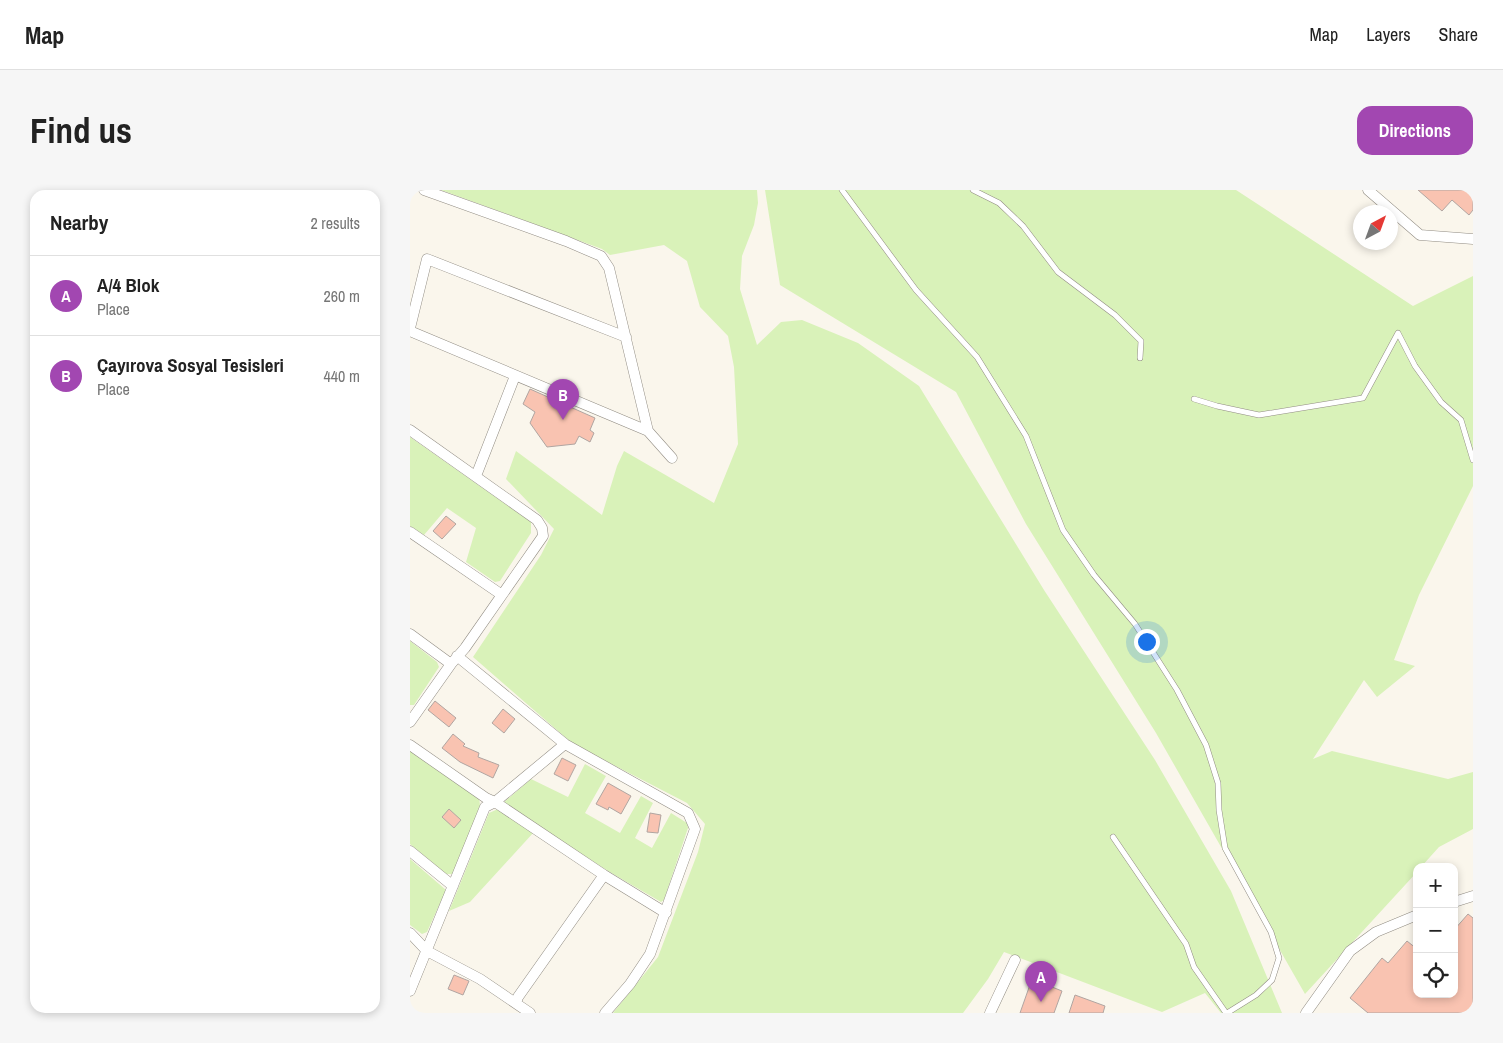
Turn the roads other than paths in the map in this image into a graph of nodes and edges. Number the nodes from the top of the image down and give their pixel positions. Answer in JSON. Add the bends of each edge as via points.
{"nodes":[{"id":1,"x":424,"y":190,"type":"edge"},
{"id":2,"x":842,"y":190,"type":"edge"},
{"id":3,"x":973,"y":190,"type":"edge"},
{"id":4,"x":1368,"y":190,"type":"edge"},
{"id":5,"x":1473,"y":240,"type":"edge"},
{"id":6,"x":410,"y":329,"type":"edge"},
{"id":7,"x":626,"y":337,"type":"junction"},
{"id":8,"x":1140,"y":358,"type":"dead end"},
{"id":9,"x":515,"y":376,"type":"junction"},
{"id":10,"x":1194,"y":399,"type":"dead end"},
{"id":11,"x":410,"y":430,"type":"edge"},
{"id":12,"x":648,"y":431,"type":"junction"},
{"id":13,"x":672,"y":458,"type":"dead end"},
{"id":14,"x":1473,"y":460,"type":"edge"},
{"id":15,"x":476,"y":476,"type":"junction"},
{"id":16,"x":410,"y":532,"type":"edge"},
{"id":17,"x":502,"y":595,"type":"junction"},
{"id":18,"x":410,"y":634,"type":"edge"},
{"id":19,"x":454,"y":660,"type":"junction"},
{"id":20,"x":410,"y":721,"type":"edge"},
{"id":21,"x":565,"y":744,"type":"junction"},
{"id":22,"x":410,"y":745,"type":"edge"},
{"id":23,"x":495,"y":802,"type":"junction"},
{"id":24,"x":1113,"y":837,"type":"dead end"},
{"id":25,"x":410,"y":851,"type":"edge"},
{"id":26,"x":604,"y":875,"type":"junction"},
{"id":27,"x":453,"y":886,"type":"junction"},
{"id":28,"x":1473,"y":896,"type":"edge"},
{"id":29,"x":1458,"y":901,"type":"edge"},
{"id":30,"x":666,"y":913,"type":"junction"},
{"id":31,"x":1413,"y":917,"type":"edge"},
{"id":32,"x":410,"y":933,"type":"edge"},
{"id":33,"x":427,"y":951,"type":"junction"},
{"id":34,"x":1015,"y":960,"type":"dead end"},
{"id":35,"x":410,"y":991,"type":"edge"},
{"id":36,"x":516,"y":1003,"type":"junction"},
{"id":37,"x":530,"y":1013,"type":"edge"},
{"id":38,"x":605,"y":1013,"type":"edge"},
{"id":39,"x":990,"y":1013,"type":"edge"},
{"id":40,"x":1227,"y":1013,"type":"edge"},
{"id":41,"x":1306,"y":1013,"type":"edge"}],
"edges":[{"from":1,"to":7,"type":"street","via":[[601,256],[609,268]]},
{"from":2,"to":40,"type":"lane","via":[[916,290],[977,357],[1026,436],[1063,530],[1094,575],[1135,624],[1177,690],[1206,745],[1218,783],[1225,848],[1271,932],[1280,958],[1272,980],[1256,995]]},
{"from":3,"to":8,"type":"lane","via":[[999,204],[1023,226],[1058,272],[1115,315],[1140,341]]},
{"from":4,"to":5,"type":"street","via":[[1420,235]]},
{"from":6,"to":7,"type":"street","via":[[427,259]]},
{"from":6,"to":9,"type":"street"},
{"from":7,"to":12,"type":"street"},
{"from":9,"to":12,"type":"street"},
{"from":9,"to":15,"type":"street"},
{"from":10,"to":14,"type":"lane","via":[[1259,415],[1363,398],[1398,333],[1415,366],[1441,402],[1461,420]]},
{"from":11,"to":15,"type":"street"},
{"from":12,"to":13,"type":"street"},
{"from":15,"to":17,"type":"street","via":[[537,520],[542,528],[543,536]]},
{"from":16,"to":17,"type":"street"},
{"from":17,"to":19,"type":"street"},
{"from":18,"to":19,"type":"street"},
{"from":19,"to":20,"type":"street"},
{"from":19,"to":21,"type":"street"},
{"from":21,"to":23,"type":"street"},
{"from":21,"to":30,"type":"street","via":[[688,814],[695,828]]},
{"from":22,"to":23,"type":"street"},
{"from":23,"to":26,"type":"street"},
{"from":23,"to":27,"type":"street","via":[[485,807]]},
{"from":24,"to":40,"type":"lane","via":[[1186,944],[1194,967]]},
{"from":25,"to":27,"type":"street"},
{"from":26,"to":30,"type":"street"},
{"from":26,"to":36,"type":"street"},
{"from":27,"to":33,"type":"street"},
{"from":28,"to":29,"type":"street"},
{"from":30,"to":38,"type":"street","via":[[650,954]]},
{"from":31,"to":41,"type":"street","via":[[1376,932],[1350,951]]},
{"from":32,"to":33,"type":"street"},
{"from":33,"to":35,"type":"street"},
{"from":33,"to":36,"type":"street","via":[[480,978]]},
{"from":34,"to":39,"type":"street"},
{"from":36,"to":37,"type":"street"}]}
